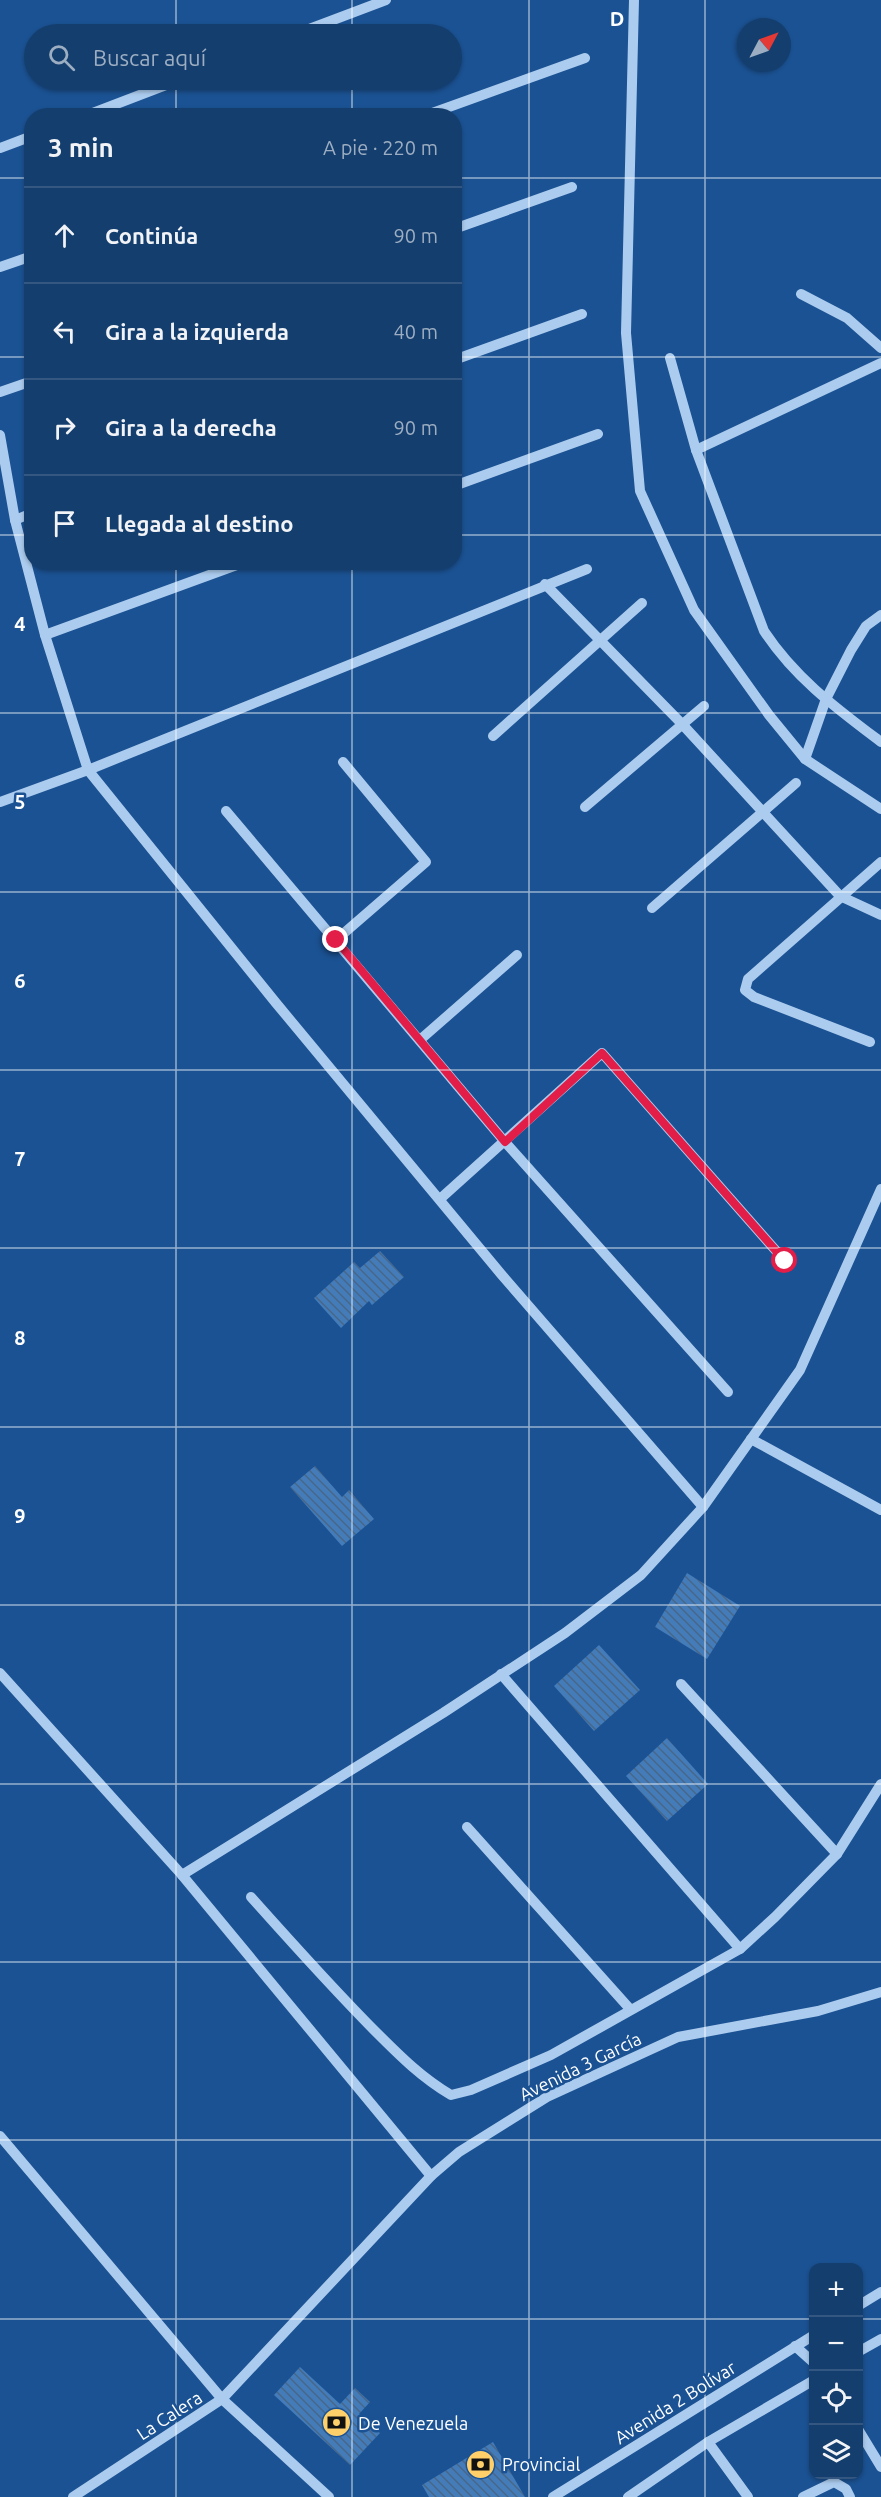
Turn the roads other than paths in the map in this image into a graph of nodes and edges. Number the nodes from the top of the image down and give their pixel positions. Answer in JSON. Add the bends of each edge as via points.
{"nodes":[{"id":1,"x":386,"y":0,"type":"edge"},
{"id":2,"x":634,"y":0,"type":"edge"},
{"id":3,"x":322,"y":24,"type":"edge"},
{"id":4,"x":585,"y":58,"type":"dead end"},
{"id":5,"x":152,"y":90,"type":"edge"},
{"id":6,"x":106,"y":108,"type":"edge"},
{"id":7,"x":446,"y":108,"type":"edge"},
{"id":8,"x":24,"y":139,"type":"edge"},
{"id":9,"x":0,"y":148,"type":"edge"},
{"id":10,"x":572,"y":187,"type":"dead end"},
{"id":11,"x":462,"y":226,"type":"edge"},
{"id":12,"x":24,"y":259,"type":"edge"},
{"id":13,"x":0,"y":267,"type":"edge"},
{"id":14,"x":801,"y":294,"type":"dead end"},
{"id":15,"x":582,"y":314,"type":"dead end"},
{"id":16,"x":881,"y":348,"type":"edge"},
{"id":17,"x":462,"y":357,"type":"edge"},
{"id":18,"x":670,"y":358,"type":"dead end"},
{"id":19,"x":881,"y":363,"type":"edge"},
{"id":20,"x":24,"y":384,"type":"edge"},
{"id":21,"x":0,"y":392,"type":"edge"},
{"id":22,"x":598,"y":434,"type":"dead end"},
{"id":23,"x":0,"y":435,"type":"edge"},
{"id":24,"x":696,"y":450,"type":"junction"},
{"id":25,"x":462,"y":483,"type":"edge"},
{"id":26,"x":24,"y":516,"type":"edge"},
{"id":27,"x":15,"y":520,"type":"junction"},
{"id":28,"x":24,"y":554,"type":"edge"},
{"id":29,"x":587,"y":569,"type":"dead end"},
{"id":30,"x":28,"y":570,"type":"edge"},
{"id":31,"x":223,"y":570,"type":"edge"},
{"id":32,"x":545,"y":584,"type":"junction"},
{"id":33,"x":642,"y":603,"type":"dead end"},
{"id":34,"x":881,"y":615,"type":"edge"},
{"id":35,"x":45,"y":635,"type":"junction"},
{"id":36,"x":601,"y":640,"type":"junction"},
{"id":37,"x":826,"y":699,"type":"junction"},
{"id":38,"x":704,"y":706,"type":"dead end"},
{"id":39,"x":682,"y":724,"type":"junction"},
{"id":40,"x":493,"y":736,"type":"dead end"},
{"id":41,"x":881,"y":742,"type":"edge"},
{"id":42,"x":805,"y":759,"type":"junction"},
{"id":43,"x":343,"y":762,"type":"dead end"},
{"id":44,"x":87,"y":770,"type":"junction"},
{"id":45,"x":796,"y":783,"type":"dead end"},
{"id":46,"x":0,"y":802,"type":"edge"},
{"id":47,"x":585,"y":807,"type":"dead end"},
{"id":48,"x":881,"y":809,"type":"edge"},
{"id":49,"x":226,"y":811,"type":"dead end"},
{"id":50,"x":762,"y":812,"type":"junction"},
{"id":51,"x":881,"y":862,"type":"edge"},
{"id":52,"x":840,"y":897,"type":"junction"},
{"id":53,"x":652,"y":908,"type":"dead end"},
{"id":54,"x":881,"y":915,"type":"edge"},
{"id":55,"x":336,"y":940,"type":"junction"},
{"id":56,"x":517,"y":955,"type":"dead end"},
{"id":57,"x":421,"y":1039,"type":"junction"},
{"id":58,"x":870,"y":1042,"type":"dead end"},
{"id":59,"x":505,"y":1142,"type":"junction"},
{"id":60,"x":881,"y":1189,"type":"edge"},
{"id":61,"x":440,"y":1200,"type":"junction"},
{"id":62,"x":785,"y":1261,"type":"dead end"},
{"id":63,"x":728,"y":1392,"type":"dead end"},
{"id":64,"x":751,"y":1439,"type":"junction"},
{"id":65,"x":703,"y":1507,"type":"junction"},
{"id":66,"x":881,"y":1510,"type":"edge"},
{"id":67,"x":0,"y":1672,"type":"edge"},
{"id":68,"x":501,"y":1674,"type":"junction"},
{"id":69,"x":681,"y":1684,"type":"dead end"},
{"id":70,"x":881,"y":1784,"type":"edge"},
{"id":71,"x":467,"y":1827,"type":"dead end"},
{"id":72,"x":837,"y":1854,"type":"junction"},
{"id":73,"x":182,"y":1875,"type":"junction"},
{"id":74,"x":251,"y":1897,"type":"dead end"},
{"id":75,"x":740,"y":1949,"type":"junction"},
{"id":76,"x":881,"y":1992,"type":"edge"},
{"id":77,"x":630,"y":2009,"type":"junction"},
{"id":78,"x":0,"y":2136,"type":"edge"},
{"id":79,"x":431,"y":2176,"type":"junction"},
{"id":80,"x":881,"y":2292,"type":"edge"},
{"id":81,"x":863,"y":2303,"type":"edge"},
{"id":82,"x":809,"y":2337,"type":"edge"},
{"id":83,"x":881,"y":2339,"type":"edge"},
{"id":84,"x":795,"y":2346,"type":"junction"},
{"id":85,"x":863,"y":2349,"type":"edge"},
{"id":86,"x":809,"y":2359,"type":"edge"},
{"id":87,"x":809,"y":2381,"type":"edge"},
{"id":88,"x":222,"y":2400,"type":"junction"},
{"id":89,"x":863,"y":2437,"type":"edge"},
{"id":90,"x":708,"y":2442,"type":"junction"},
{"id":91,"x":881,"y":2466,"type":"edge"},
{"id":92,"x":73,"y":2497,"type":"edge"},
{"id":93,"x":329,"y":2497,"type":"edge"},
{"id":94,"x":553,"y":2497,"type":"edge"},
{"id":95,"x":628,"y":2497,"type":"edge"},
{"id":96,"x":748,"y":2497,"type":"edge"},
{"id":97,"x":803,"y":2497,"type":"edge"},
{"id":98,"x":850,"y":2497,"type":"edge"}],
"edges":[{"from":1,"to":3,"type":"street"},
{"from":2,"to":42,"type":"street","via":[[626,333],[640,491],[694,610]]},
{"from":4,"to":7,"type":"street"},
{"from":5,"to":6,"type":"street"},
{"from":8,"to":9,"type":"street"},
{"from":10,"to":11,"type":"street"},
{"from":12,"to":13,"type":"street"},
{"from":14,"to":16,"type":"street","via":[[847,318]]},
{"from":15,"to":17,"type":"street"},
{"from":18,"to":24,"type":"street"},
{"from":19,"to":24,"type":"street"},
{"from":20,"to":21,"type":"street"},
{"from":22,"to":25,"type":"street"},
{"from":23,"to":27,"type":"street"},
{"from":24,"to":37,"type":"street","via":[[764,631],[781,657]]},
{"from":26,"to":27,"type":"street"},
{"from":27,"to":28,"type":"street"},
{"from":29,"to":32,"type":"street"},
{"from":30,"to":35,"type":"street"},
{"from":31,"to":35,"type":"street"},
{"from":32,"to":36,"type":"street"},
{"from":32,"to":44,"type":"street"},
{"from":33,"to":36,"type":"street"},
{"from":34,"to":37,"type":"street","via":[[866,626]]},
{"from":35,"to":44,"type":"street"},
{"from":36,"to":39,"type":"street"},
{"from":36,"to":40,"type":"street"},
{"from":37,"to":41,"type":"street"},
{"from":37,"to":42,"type":"street"},
{"from":38,"to":39,"type":"street"},
{"from":39,"to":47,"type":"street"},
{"from":39,"to":50,"type":"street"},
{"from":42,"to":48,"type":"street"},
{"from":43,"to":55,"type":"street","via":[[426,862]]},
{"from":44,"to":46,"type":"street"},
{"from":44,"to":61,"type":"street"},
{"from":45,"to":50,"type":"street"},
{"from":49,"to":55,"type":"street"},
{"from":50,"to":52,"type":"street"},
{"from":50,"to":53,"type":"street"},
{"from":51,"to":52,"type":"street"},
{"from":52,"to":54,"type":"street"},
{"from":52,"to":58,"type":"street","via":[[748,979],[746,990],[754,997]]},
{"from":55,"to":57,"type":"street"},
{"from":56,"to":57,"type":"street"},
{"from":57,"to":59,"type":"street"},
{"from":59,"to":61,"type":"street"},
{"from":59,"to":62,"type":"street","via":[[602,1053]]},
{"from":59,"to":63,"type":"street"},
{"from":60,"to":64,"type":"street","via":[[800,1370]]},
{"from":61,"to":65,"type":"street"},
{"from":64,"to":65,"type":"street"},
{"from":64,"to":66,"type":"street"},
{"from":65,"to":68,"type":"street","via":[[640,1575],[565,1633]]},
{"from":67,"to":73,"type":"street"},
{"from":68,"to":73,"type":"street"},
{"from":68,"to":75,"type":"street"},
{"from":69,"to":72,"type":"street"},
{"from":70,"to":72,"type":"street"},
{"from":71,"to":77,"type":"street"},
{"from":72,"to":75,"type":"street"},
{"from":73,"to":79,"type":"street"},
{"from":74,"to":77,"type":"street","via":[[341,1998],[414,2069],[451,2095],[551,2055]]},
{"from":75,"to":77,"type":"street"},
{"from":76,"to":79,"type":"street","name":"Avenida 3 García","via":[[818,2012],[678,2037],[547,2097],[459,2152]]},
{"from":78,"to":88,"type":"street"},
{"from":79,"to":88,"type":"street","name":"Avenida 3 García"},
{"from":80,"to":81,"type":"street"},
{"from":82,"to":84,"type":"street","name":"Avenida 2 Bolívar"},
{"from":83,"to":85,"type":"street"},
{"from":84,"to":86,"type":"street"},
{"from":84,"to":94,"type":"street","name":"Avenida 2 Bolívar"},
{"from":87,"to":90,"type":"street"},
{"from":88,"to":92,"type":"street","name":"La Calera"},
{"from":88,"to":93,"type":"street","name":"La Calera"},
{"from":89,"to":91,"type":"street"},
{"from":90,"to":95,"type":"street"},
{"from":90,"to":96,"type":"street"},
{"from":97,"to":98,"type":"street","via":[[834,2482],[846,2489]]}]}
